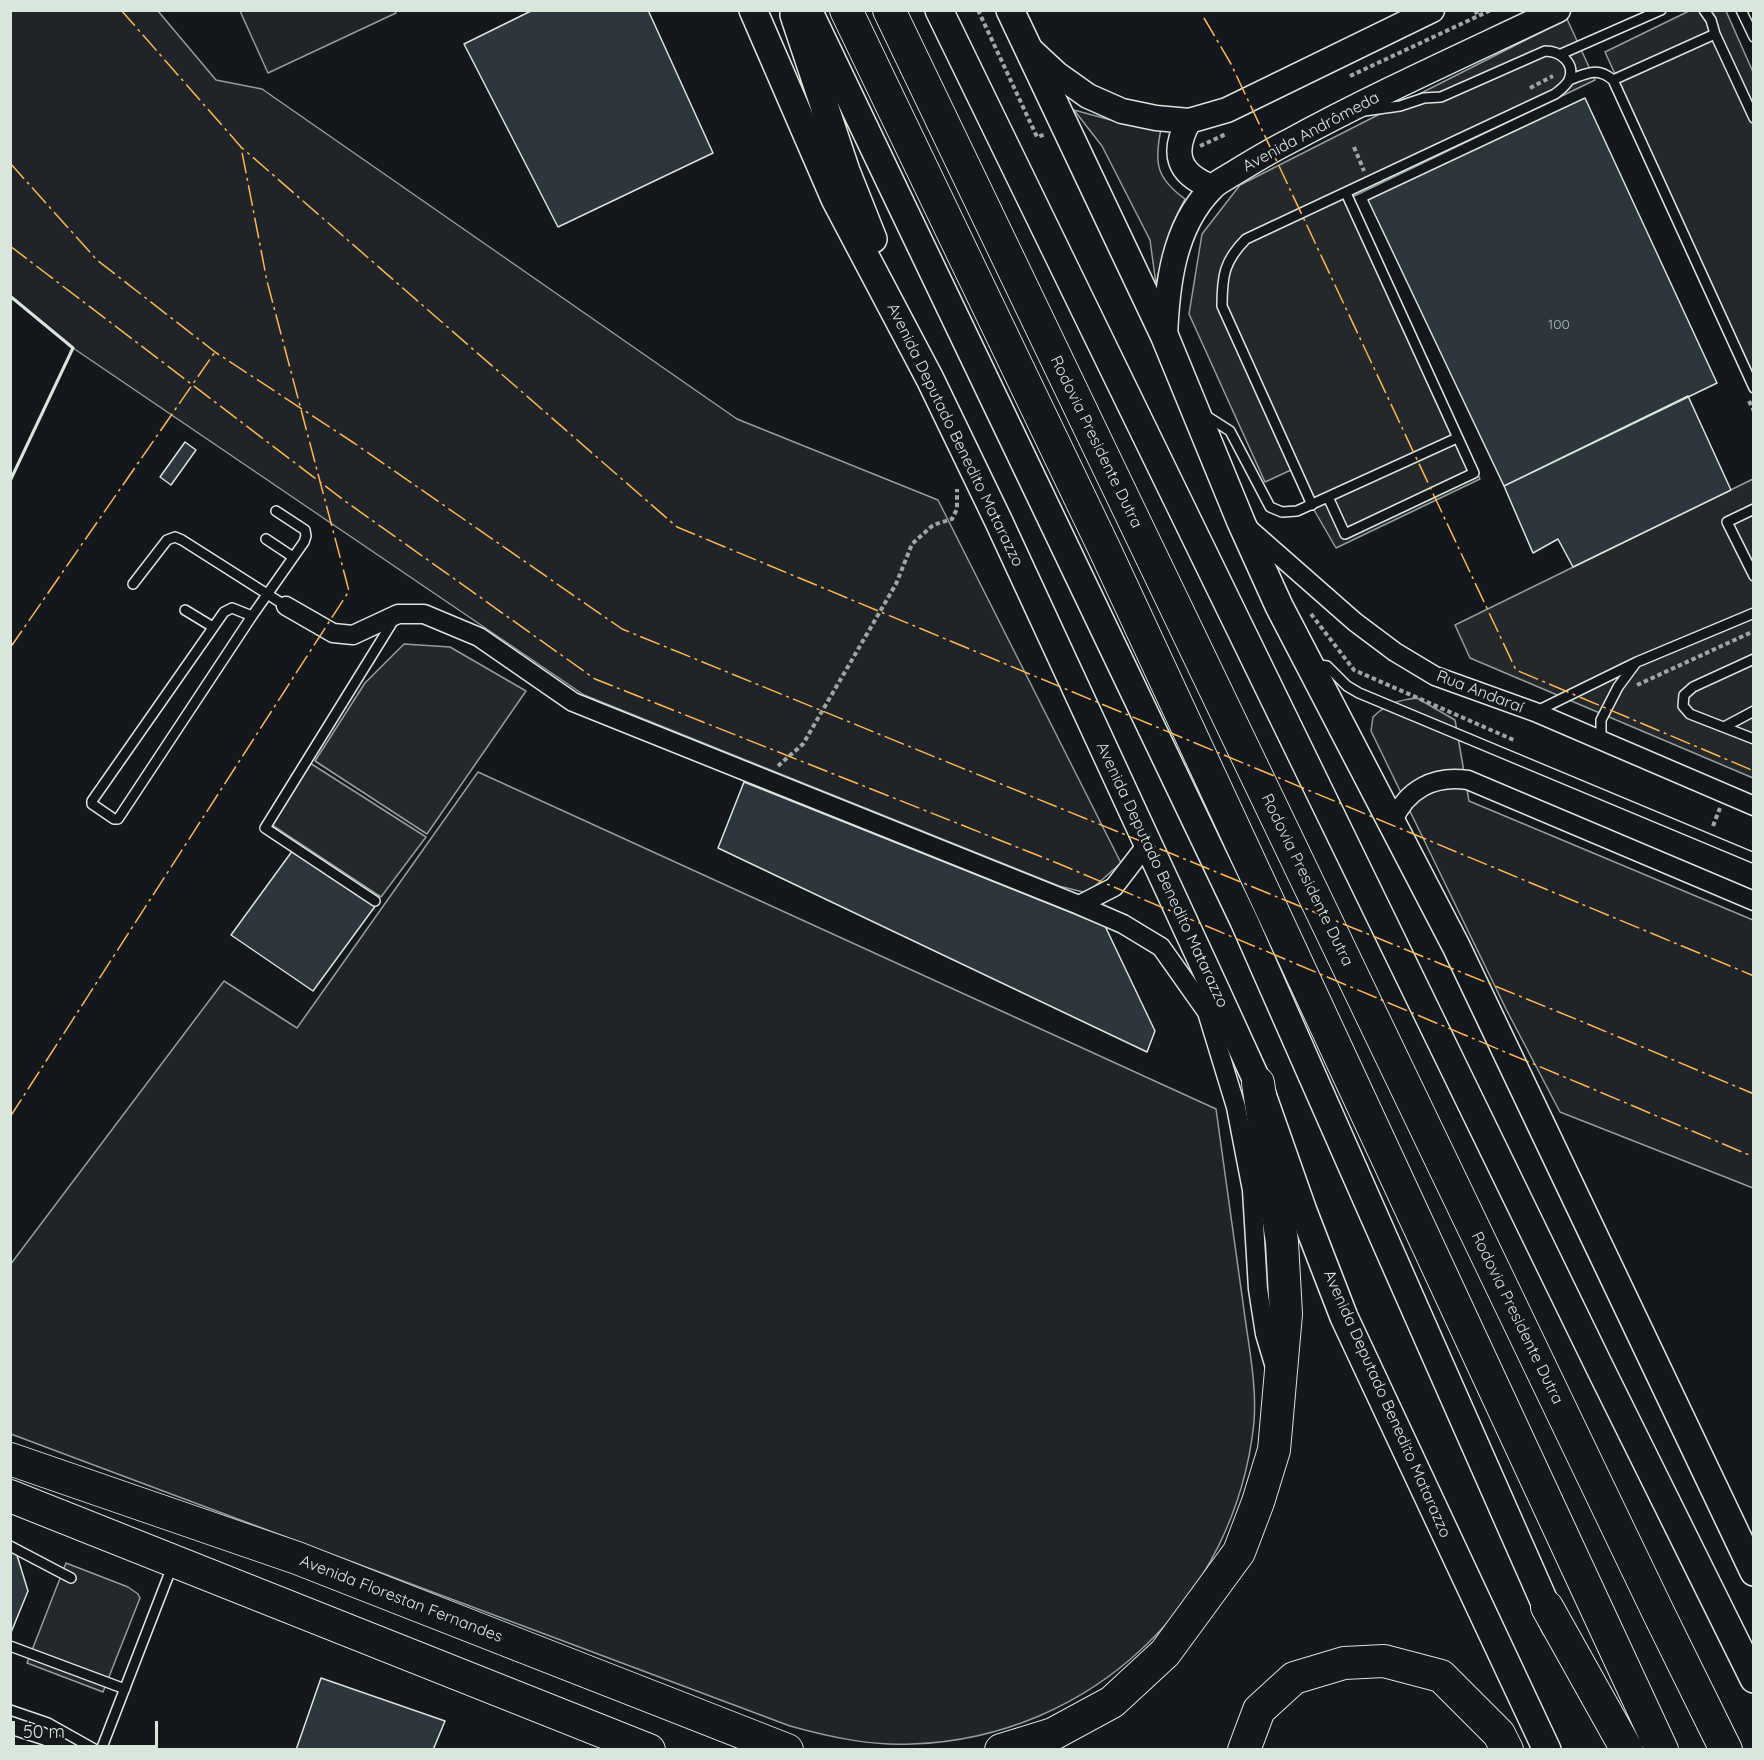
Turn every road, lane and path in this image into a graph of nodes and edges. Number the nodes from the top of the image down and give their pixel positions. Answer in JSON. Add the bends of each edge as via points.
{"nodes":[{"id":1,"x":753,"y":10,"type":"edge"},
{"id":2,"x":793,"y":10,"type":"edge"},
{"id":3,"x":808,"y":10,"type":"edge"},
{"id":4,"x":846,"y":10,"type":"edge"},
{"id":5,"x":889,"y":10,"type":"edge"},
{"id":6,"x":939,"y":10,"type":"edge"},
{"id":7,"x":978,"y":10,"type":"edge"},
{"id":8,"x":1010,"y":10,"type":"edge"},
{"id":9,"x":1432,"y":10,"type":"edge"},
{"id":10,"x":1475,"y":10,"type":"edge"},
{"id":11,"x":1491,"y":10,"type":"edge"},
{"id":12,"x":1558,"y":10,"type":"edge"},
{"id":13,"x":1661,"y":10,"type":"edge"},
{"id":14,"x":1704,"y":10,"type":"edge"},
{"id":15,"x":1741,"y":10,"type":"edge"},
{"id":16,"x":1715,"y":34,"type":"junction"},
{"id":17,"x":1754,"y":37,"type":"edge"},
{"id":18,"x":1026,"y":45,"type":"junction"},
{"id":19,"x":1561,"y":54,"type":"junction"},
{"id":20,"x":1569,"y":78,"type":"junction"},
{"id":21,"x":1613,"y":80,"type":"junction"},
{"id":22,"x":1521,"y":93,"type":"dead end"},
{"id":23,"x":1344,"y":112,"type":"junction"},
{"id":24,"x":1754,"y":118,"type":"edge"},
{"id":25,"x":1189,"y":122,"type":"junction"},
{"id":26,"x":1037,"y":137,"type":"dead end"},
{"id":27,"x":1374,"y":167,"type":"dead end"},
{"id":28,"x":1364,"y":172,"type":"dead end"},
{"id":29,"x":1212,"y":187,"type":"junction"},
{"id":30,"x":1346,"y":193,"type":"junction"},
{"id":31,"x":1165,"y":337,"type":"junction"},
{"id":32,"x":930,"y":379,"type":"junction"},
{"id":33,"x":1749,"y":389,"type":"edge"},
{"id":34,"x":1193,"y":407,"type":"junction"},
{"id":35,"x":1754,"y":411,"type":"edge"},
{"id":36,"x":1457,"y":438,"type":"junction"},
{"id":37,"x":1328,"y":497,"type":"junction"},
{"id":38,"x":1312,"y":505,"type":"junction"},
{"id":39,"x":1754,"y":509,"type":"edge"},
{"id":40,"x":276,"y":511,"type":"dead end"},
{"id":41,"x":952,"y":519,"type":"dead end"},
{"id":42,"x":1241,"y":522,"type":"junction"},
{"id":43,"x":266,"y":539,"type":"dead end"},
{"id":44,"x":293,"y":556,"type":"junction"},
{"id":45,"x":1754,"y":576,"type":"edge"},
{"id":46,"x":133,"y":584,"type":"dead end"},
{"id":47,"x":267,"y":594,"type":"junction"},
{"id":48,"x":286,"y":606,"type":"joint"},
{"id":49,"x":185,"y":610,"type":"dead end"},
{"id":50,"x":1754,"y":613,"type":"edge"},
{"id":51,"x":398,"y":614,"type":"junction"},
{"id":52,"x":252,"y":616,"type":"junction"},
{"id":53,"x":213,"y":627,"type":"junction"},
{"id":54,"x":1754,"y":631,"type":"edge"},
{"id":55,"x":1754,"y":659,"type":"edge"},
{"id":56,"x":1636,"y":662,"type":"junction"},
{"id":57,"x":1310,"y":664,"type":"junction"},
{"id":58,"x":1630,"y":688,"type":"dead end"},
{"id":59,"x":1754,"y":711,"type":"edge"},
{"id":60,"x":1535,"y":712,"type":"junction"},
{"id":61,"x":1724,"y":727,"type":"junction"},
{"id":62,"x":1601,"y":740,"type":"junction"},
{"id":63,"x":1754,"y":740,"type":"edge"},
{"id":64,"x":777,"y":766,"type":"dead end"},
{"id":65,"x":1754,"y":806,"type":"edge"},
{"id":66,"x":1393,"y":821,"type":"junction"},
{"id":67,"x":1148,"y":843,"type":"junction"},
{"id":68,"x":1754,"y":858,"type":"edge"},
{"id":69,"x":375,"y":901,"type":"dead end"},
{"id":70,"x":1754,"y":901,"type":"edge"},
{"id":71,"x":1079,"y":905,"type":"junction"},
{"id":72,"x":1258,"y":1083,"type":"junction"},
{"id":73,"x":1281,"y":1386,"type":"junction"},
{"id":74,"x":10,"y":1459,"type":"edge"},
{"id":75,"x":10,"y":1496,"type":"edge"},
{"id":76,"x":10,"y":1546,"type":"edge"},
{"id":77,"x":174,"y":1560,"type":"junction"},
{"id":78,"x":1754,"y":1572,"type":"edge"},
{"id":79,"x":71,"y":1578,"type":"dead end"},
{"id":80,"x":1546,"y":1607,"type":"junction"},
{"id":81,"x":10,"y":1646,"type":"edge"},
{"id":82,"x":1754,"y":1679,"type":"edge"},
{"id":83,"x":124,"y":1689,"type":"junction"},
{"id":84,"x":10,"y":1710,"type":"edge"},
{"id":85,"x":10,"y":1740,"type":"edge"},
{"id":86,"x":41,"y":1749,"type":"edge"},
{"id":87,"x":96,"y":1749,"type":"edge"},
{"id":88,"x":101,"y":1749,"type":"edge"},
{"id":89,"x":649,"y":1749,"type":"edge"},
{"id":90,"x":787,"y":1749,"type":"edge"},
{"id":91,"x":1001,"y":1749,"type":"edge"},
{"id":92,"x":1244,"y":1749,"type":"edge"},
{"id":93,"x":1507,"y":1749,"type":"edge"},
{"id":94,"x":1547,"y":1749,"type":"edge"},
{"id":95,"x":1613,"y":1749,"type":"edge"},
{"id":96,"x":1627,"y":1749,"type":"edge"},
{"id":97,"x":1662,"y":1749,"type":"edge"},
{"id":98,"x":1726,"y":1749,"type":"edge"}],
"edges":[{"from":1,"to":32,"type":"main road","name":"Avenida Deputado Benedito Matarazzo","via":[[835,199]]},
{"from":2,"to":32,"type":"main road","via":[[846,171]]},
{"from":3,"to":80,"type":"main road","via":[[1244,921]]},
{"from":4,"to":97,"type":"highway","via":[[1110,561]]},
{"from":5,"to":98,"type":"highway","name":"Rodovia Presidente Dutra"},
{"from":6,"to":82,"type":"main road"},
{"from":7,"to":26,"type":"path"},
{"from":8,"to":18,"type":"main road"},
{"from":9,"to":25,"type":"main road","via":[[1227,110]]},
{"from":10,"to":11,"type":"path","via":[[1478,16]]},
{"from":12,"to":23,"type":"main road","name":"Avenida Andrômeda"},
{"from":13,"to":19,"type":"lane"},
{"from":14,"to":16,"type":"lane"},
{"from":15,"to":17,"type":"lane"},
{"from":16,"to":21,"type":"lane"},
{"from":16,"to":24,"type":"lane"},
{"from":18,"to":25,"type":"main road","via":[[1088,96],[1122,111]]},
{"from":18,"to":31,"type":"main road"},
{"from":19,"to":20,"type":"lane","via":[[1568,62]]},
{"from":19,"to":23,"type":"lane","via":[[1545,51],[1441,97],[1376,111]]},
{"from":20,"to":21,"type":"lane","via":[[1592,71]]},
{"from":20,"to":22,"type":"path","via":[[1558,74]]},
{"from":20,"to":30,"type":"lane","via":[[1555,94]]},
{"from":21,"to":33,"type":"lane"},
{"from":23,"to":29,"type":"main road","name":"Avenida Andrômeda"},
{"from":25,"to":29,"type":"main road","via":[[1180,136],[1178,157],[1187,173]]},
{"from":27,"to":28,"type":"path"},
{"from":29,"to":31,"type":"main road","name":"Avenida Andrômeda","via":[[1184,231],[1175,256],[1166,296]]},
{"from":30,"to":36,"type":"lane"},
{"from":30,"to":38,"type":"lane","via":[[1245,239],[1224,269],[1222,287],[1222,306]]},
{"from":31,"to":34,"type":"main road"},
{"from":32,"to":67,"type":"main road","name":"Avenida Deputado Benedito Matarazzo"},
{"from":33,"to":35,"type":"path"},
{"from":34,"to":38,"type":"lane","via":[[1230,431],[1270,507],[1290,512]]},
{"from":34,"to":42,"type":"main road"},
{"from":36,"to":37,"type":"lane"},
{"from":36,"to":37,"type":"lane","via":[[1474,473],[1345,534]]},
{"from":37,"to":38,"type":"lane"},
{"from":39,"to":45,"type":"lane","via":[[1727,522]]},
{"from":40,"to":44,"type":"lane","via":[[305,530],[306,536]]},
{"from":41,"to":64,"type":"path","via":[[933,525],[912,544],[896,584],[803,744]]},
{"from":42,"to":57,"type":"main road"},
{"from":42,"to":60,"type":"street","name":"Rua Andaraí","via":[[1395,652],[1435,676]]},
{"from":43,"to":44,"type":"lane"},
{"from":44,"to":47,"type":"lane"},
{"from":46,"to":47,"type":"lane","via":[[167,540],[175,537]]},
{"from":47,"to":48,"type":"lane"},
{"from":47,"to":52,"type":"lane"},
{"from":48,"to":51,"type":"street","via":[[333,633],[353,635]]},
{"from":49,"to":53,"type":"lane"},
{"from":50,"to":56,"type":"lane"},
{"from":51,"to":69,"type":"lane","via":[[265,828]]},
{"from":51,"to":71,"type":"street","via":[[424,614],[478,637],[573,702]]},
{"from":52,"to":53,"type":"lane","via":[[232,608]]},
{"from":52,"to":53,"type":"lane","via":[[118,819],[114,819],[92,801]]},
{"from":54,"to":58,"type":"path"},
{"from":55,"to":61,"type":"lane","via":[[1684,695],[1683,706],[1690,714]]},
{"from":56,"to":60,"type":"lane"},
{"from":56,"to":62,"type":"lane","via":[[1601,720]]},
{"from":57,"to":66,"type":"main road"},
{"from":57,"to":68,"type":"lane","via":[[1327,666],[1359,693]]},
{"from":59,"to":61,"type":"lane"},
{"from":60,"to":62,"type":"street","name":"Rua Andaraí"},
{"from":61,"to":63,"type":"lane"},
{"from":62,"to":65,"type":"street","name":"Rua Andaraí"},
{"from":66,"to":70,"type":"street","via":[[1404,801],[1422,787],[1444,779],[1468,780]]},
{"from":66,"to":78,"type":"main road"},
{"from":67,"to":71,"type":"street","via":[[1114,887]]},
{"from":67,"to":72,"type":"main road","name":"Avenida Deputado Benedito Matarazzo"},
{"from":71,"to":73,"type":"street","via":[[1123,924],[1161,947],[1207,1012],[1236,1107],[1252,1190],[1265,1334]]},
{"from":72,"to":73,"type":"highway","via":[[1282,1242],[1286,1314]]},
{"from":72,"to":94,"type":"main road","name":"Avenida Deputado Benedito Matarazzo","via":[[1344,1317]]},
{"from":73,"to":91,"type":"highway","via":[[1274,1450],[1239,1552],[1165,1653],[1112,1702],[1053,1734]]},
{"from":74,"to":90,"type":"highway","name":"Avenida Florestan Fernandes","via":[[297,1558]]},
{"from":75,"to":77,"type":"highway"},
{"from":76,"to":79,"type":"lane"},
{"from":77,"to":83,"type":"lane"},
{"from":77,"to":89,"type":"highway"},
{"from":80,"to":95,"type":"main road"},
{"from":80,"to":96,"type":"highway"},
{"from":81,"to":83,"type":"lane"},
{"from":83,"to":88,"type":"lane"},
{"from":84,"to":87,"type":"lane","via":[[48,1723]]},
{"from":85,"to":86,"type":"lane"},
{"from":92,"to":93,"type":"highway","via":[[1259,1710],[1294,1678],[1344,1663],[1384,1661],[1441,1676],[1499,1734]]}]}
